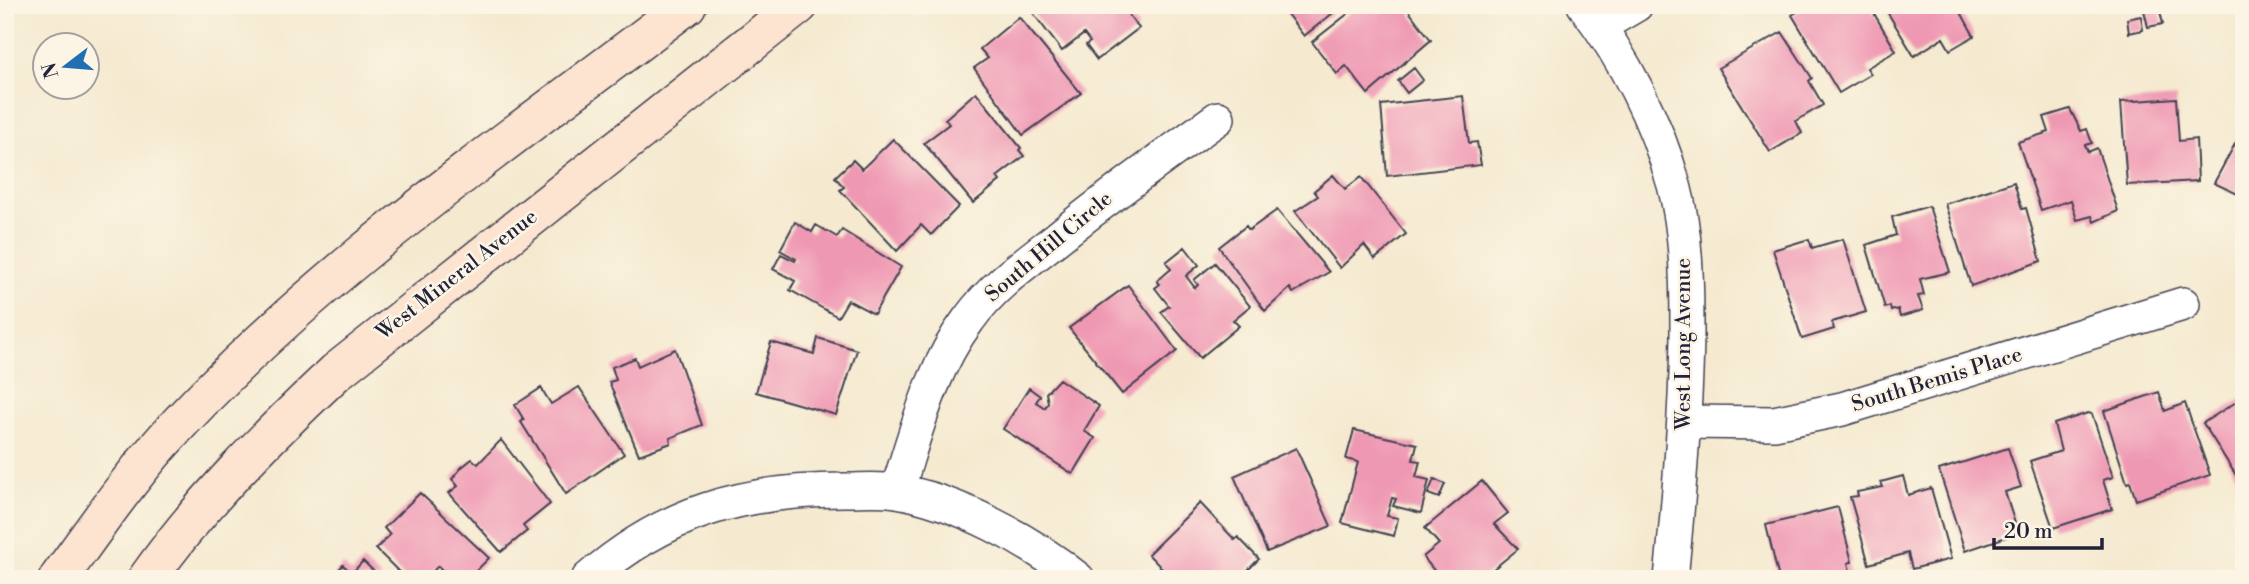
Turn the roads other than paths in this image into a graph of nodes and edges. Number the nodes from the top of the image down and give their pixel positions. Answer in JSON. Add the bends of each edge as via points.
{"nodes":[{"id":1,"x":687,"y":5,"type":"edge"},
{"id":2,"x":799,"y":5,"type":"edge"},
{"id":3,"x":1636,"y":5,"type":"edge"},
{"id":4,"x":1592,"y":15,"type":"edge"},
{"id":5,"x":1218,"y":118,"type":"dead end"},
{"id":6,"x":2183,"y":304,"type":"dead end"},
{"id":7,"x":1686,"y":422,"type":"junction"},
{"id":8,"x":897,"y":491,"type":"junction"},
{"id":9,"x":58,"y":579,"type":"edge"},
{"id":10,"x":147,"y":579,"type":"edge"},
{"id":11,"x":588,"y":579,"type":"edge"},
{"id":12,"x":1078,"y":579,"type":"edge"},
{"id":13,"x":1671,"y":579,"type":"edge"}],
"edges":[{"from":1,"to":9,"type":"main road","via":[[300,308],[164,440]]},
{"from":2,"to":10,"type":"main road","name":"West Mineral Avenue","via":[[336,372],[217,491]]},
{"from":3,"to":4,"type":"street"},
{"from":4,"to":7,"type":"street","name":"West Long Avenue","via":[[1650,115],[1675,187],[1688,275]]},
{"from":5,"to":8,"type":"street","name":"South Hill Circle","via":[[1117,190],[985,298],[942,364]]},
{"from":6,"to":7,"type":"street","name":"South Bemis Place","via":[[1842,410],[1774,423]]},
{"from":7,"to":13,"type":"street","name":"West Long Avenue"},
{"from":8,"to":11,"type":"street","via":[[817,490],[746,498],[691,514],[636,540]]},
{"from":8,"to":12,"type":"street","via":[[971,514],[1044,552]]}]}
